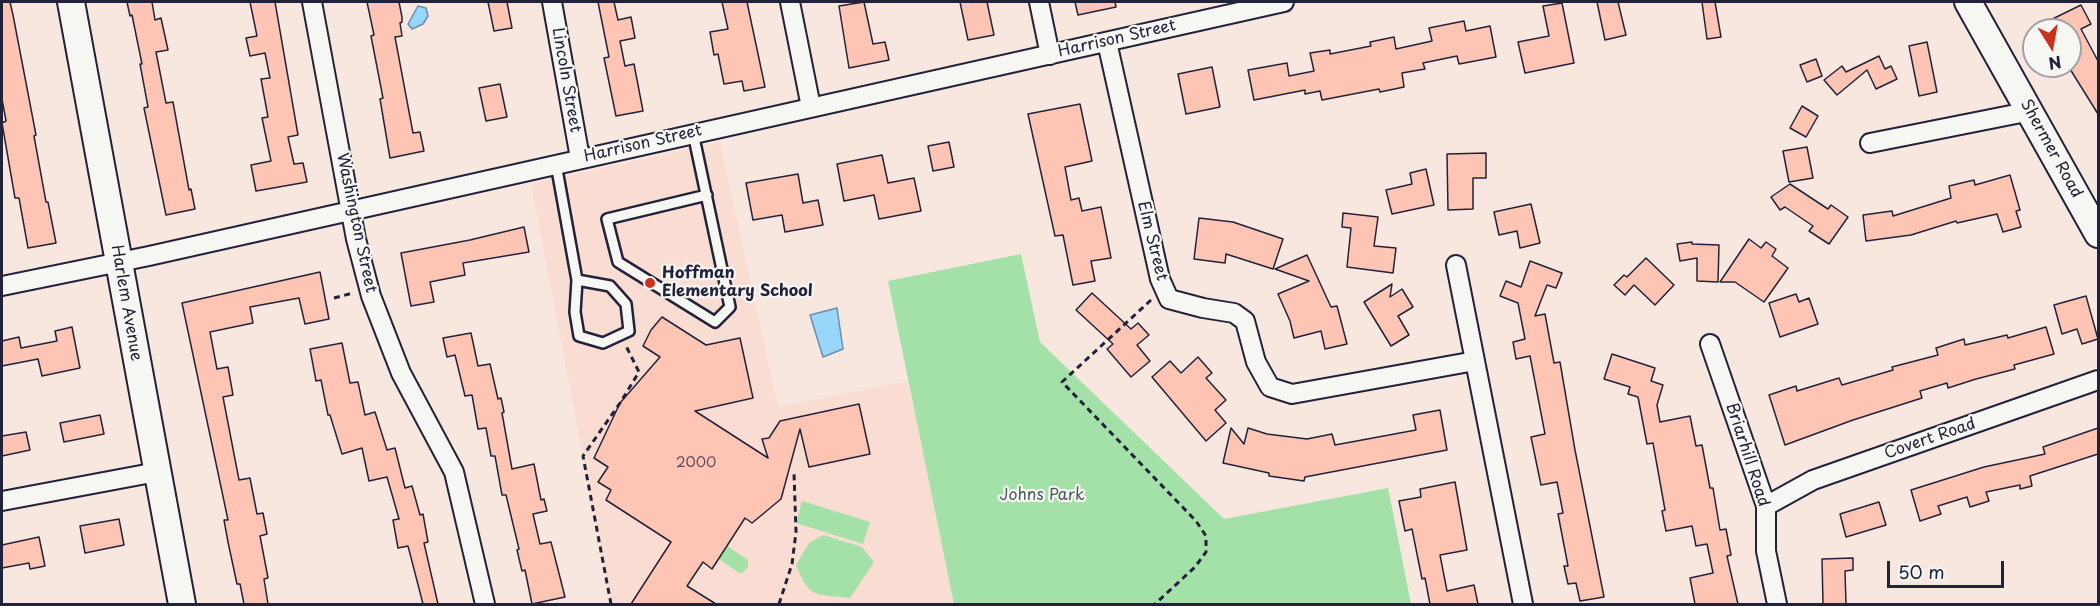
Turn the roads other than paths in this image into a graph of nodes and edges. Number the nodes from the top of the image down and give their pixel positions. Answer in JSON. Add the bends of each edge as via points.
{"nodes":[{"id":1,"x":70,"y":2,"type":"edge"},
{"id":2,"x":312,"y":2,"type":"edge"},
{"id":3,"x":552,"y":2,"type":"edge"},
{"id":4,"x":790,"y":2,"type":"edge"},
{"id":5,"x":1040,"y":2,"type":"edge"},
{"id":6,"x":1277,"y":2,"type":"edge"},
{"id":7,"x":1968,"y":2,"type":"edge"},
{"id":8,"x":1107,"y":42,"type":"junction"},
{"id":9,"x":1050,"y":55,"type":"junction"},
{"id":10,"x":811,"y":107,"type":"junction"},
{"id":11,"x":2031,"y":111,"type":"junction"},
{"id":12,"x":693,"y":133,"type":"junction"},
{"id":13,"x":1870,"y":143,"type":"dead end"},
{"id":14,"x":580,"y":158,"type":"junction"},
{"id":15,"x":556,"y":164,"type":"junction"},
{"id":16,"x":706,"y":195,"type":"junction"},
{"id":17,"x":351,"y":210,"type":"junction"},
{"id":18,"x":2098,"y":234,"type":"edge"},
{"id":19,"x":118,"y":262,"type":"junction"},
{"id":20,"x":1456,"y":265,"type":"dead end"},
{"id":21,"x":577,"y":280,"type":"junction"},
{"id":22,"x":2,"y":286,"type":"edge"},
{"id":23,"x":1710,"y":344,"type":"dead end"},
{"id":24,"x":1475,"y":361,"type":"junction"},
{"id":25,"x":2098,"y":380,"type":"edge"},
{"id":26,"x":157,"y":472,"type":"junction"},
{"id":27,"x":2,"y":501,"type":"edge"},
{"id":28,"x":1766,"y":507,"type":"junction"},
{"id":29,"x":182,"y":604,"type":"edge"},
{"id":30,"x":486,"y":604,"type":"edge"},
{"id":31,"x":1523,"y":604,"type":"edge"},
{"id":32,"x":1777,"y":604,"type":"edge"}],
"edges":[{"from":1,"to":19,"type":"main road","name":"Harlem Avenue"},
{"from":2,"to":17,"type":"street","name":"Washington Street"},
{"from":3,"to":14,"type":"street","name":"Lincoln Street"},
{"from":4,"to":10,"type":"street"},
{"from":5,"to":9,"type":"street"},
{"from":6,"to":8,"type":"street","name":"Harrison Street"},
{"from":7,"to":11,"type":"main road","name":"Shermer Road"},
{"from":8,"to":9,"type":"street","name":"Harrison Street"},
{"from":8,"to":24,"type":"street","name":"Elm Street","via":[[1160,279],[1169,299],[1234,312],[1245,321],[1256,362],[1270,387],[1292,394]]},
{"from":9,"to":10,"type":"street","name":"Harrison Street"},
{"from":10,"to":12,"type":"street","name":"Harrison Street"},
{"from":11,"to":13,"type":"street"},
{"from":11,"to":18,"type":"main road","name":"Shermer Road"},
{"from":12,"to":14,"type":"street","name":"Harrison Street"},
{"from":12,"to":16,"type":"lane"},
{"from":14,"to":15,"type":"street","name":"Harrison Street"},
{"from":15,"to":17,"type":"street","name":"Harrison Street"},
{"from":15,"to":21,"type":"lane"},
{"from":16,"to":16,"type":"lane","via":[[607,219],[618,262],[715,322],[730,307]]},
{"from":17,"to":19,"type":"street","name":"Harrison Street"},
{"from":17,"to":30,"type":"street","name":"Washington Street","via":[[371,296],[397,362],[454,472]]},
{"from":19,"to":22,"type":"street","name":"Harrison Street"},
{"from":19,"to":26,"type":"main road","name":"Harlem Avenue"},
{"from":20,"to":24,"type":"street"},
{"from":21,"to":21,"type":"lane","via":[[575,312],[579,336],[603,343],[628,332],[626,304],[610,286]]},
{"from":23,"to":28,"type":"street","name":"Briarhill Road"},
{"from":24,"to":31,"type":"street"},
{"from":25,"to":28,"type":"street","name":"Covert Road","via":[[1813,480]]},
{"from":26,"to":27,"type":"street"},
{"from":26,"to":29,"type":"main road","name":"Harlem Avenue"},
{"from":28,"to":32,"type":"street","name":"Briarhill Road","via":[[1766,550]]}]}
